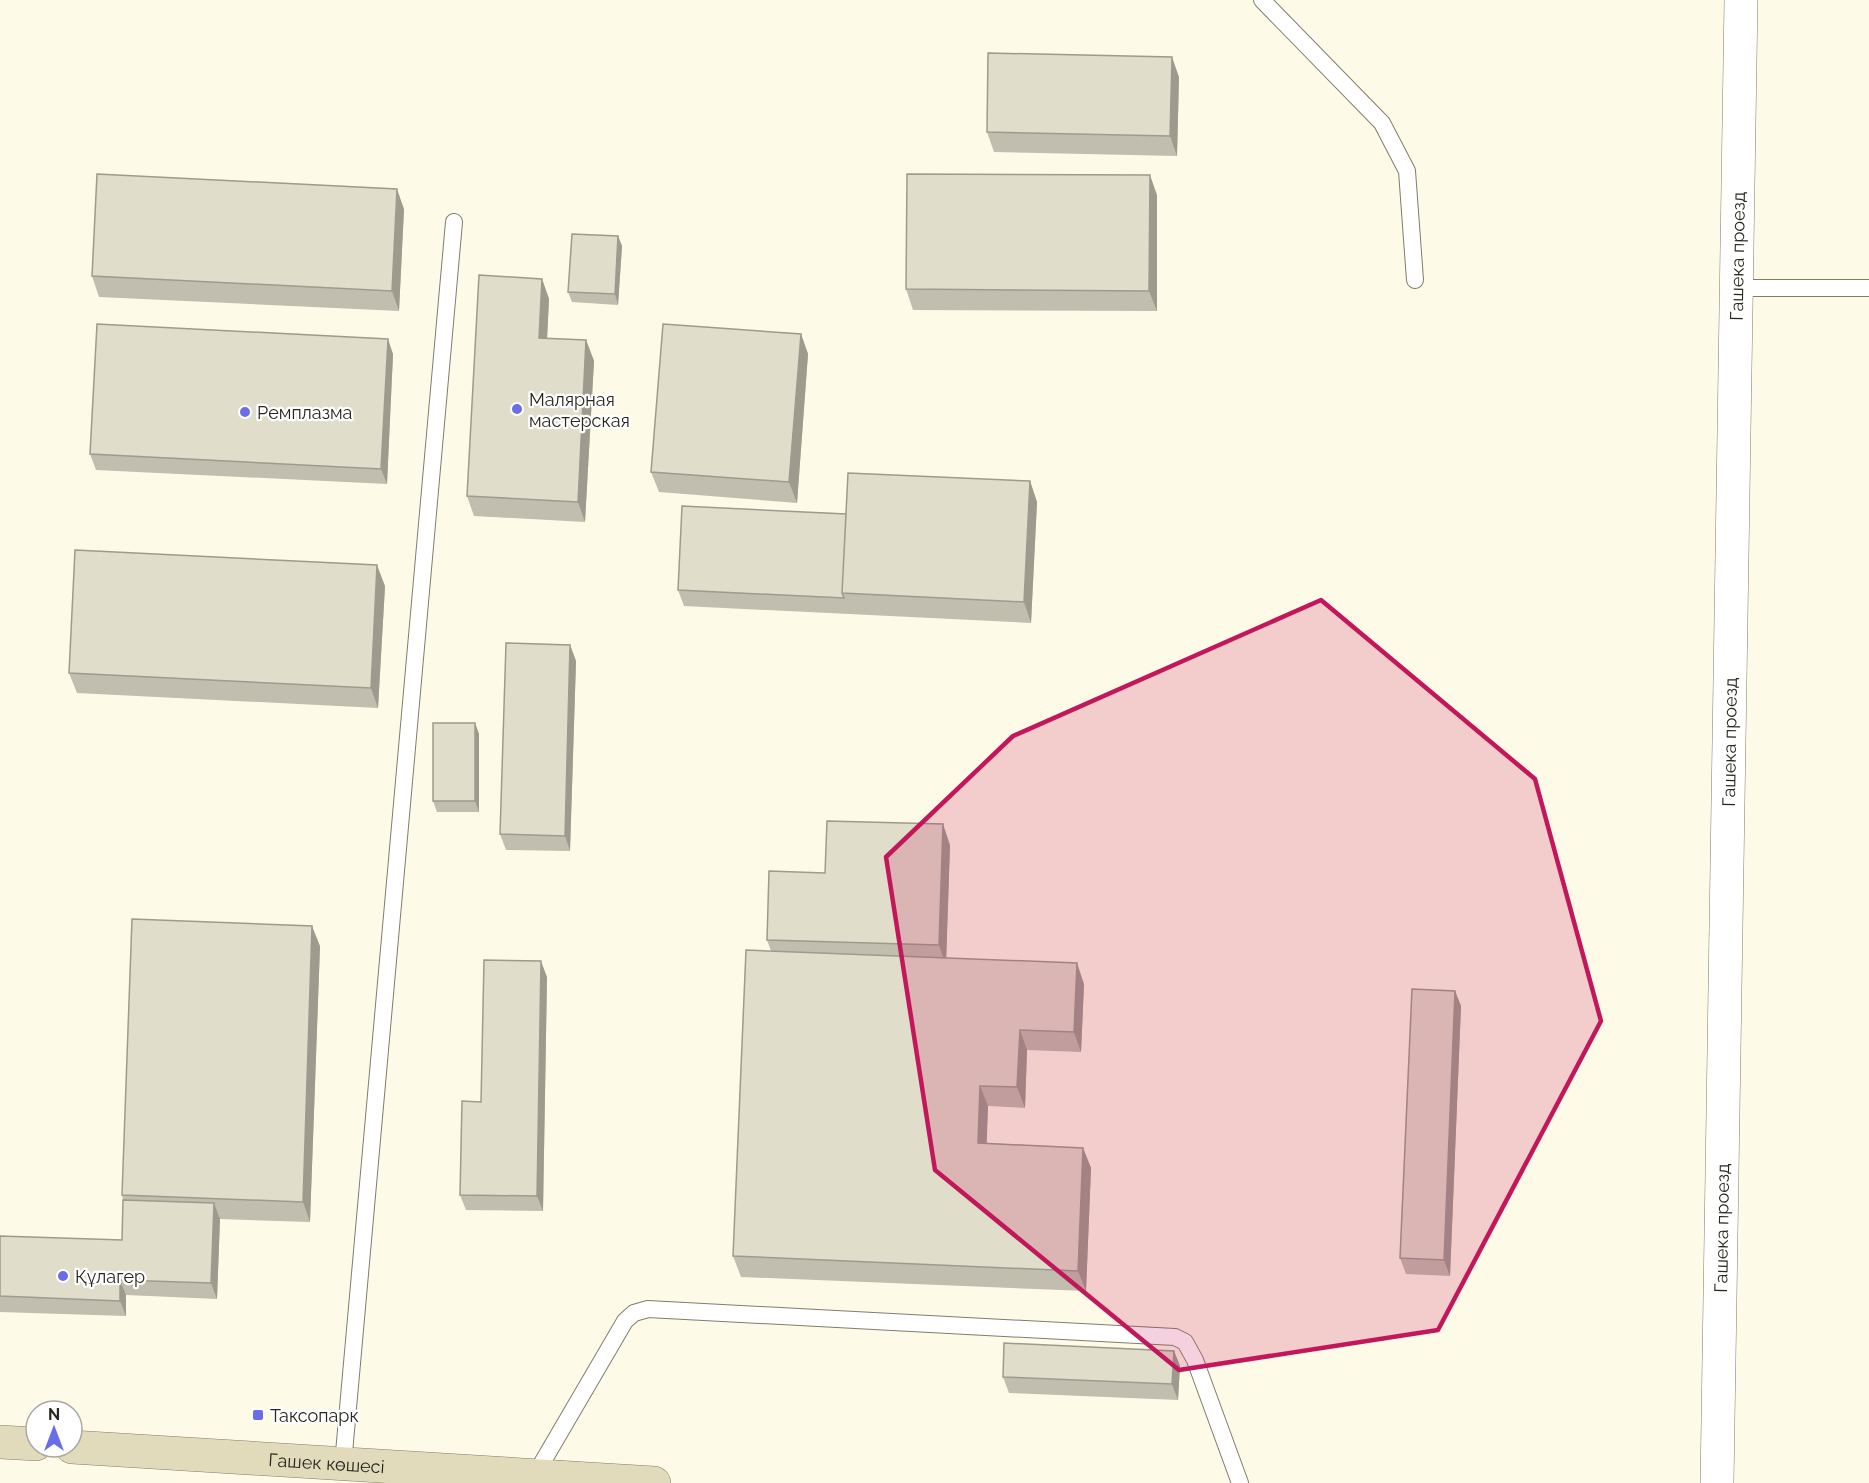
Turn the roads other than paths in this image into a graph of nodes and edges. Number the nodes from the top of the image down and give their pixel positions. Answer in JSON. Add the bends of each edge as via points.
{"nodes":[{"id":1,"x":1262,"y":0,"type":"edge"},
{"id":2,"x":1741,"y":0,"type":"edge"},
{"id":3,"x":454,"y":222,"type":"dead end"},
{"id":4,"x":1415,"y":280,"type":"dead end"},
{"id":5,"x":1737,"y":288,"type":"junction"},
{"id":6,"x":1869,"y":288,"type":"edge"},
{"id":7,"x":0,"y":1442,"type":"edge"},
{"id":8,"x":24,"y":1443,"type":"edge"},
{"id":9,"x":84,"y":1448,"type":"edge"},
{"id":10,"x":343,"y":1464,"type":"junction"},
{"id":11,"x":535,"y":1475,"type":"junction"},
{"id":12,"x":644,"y":1483,"type":"edge"},
{"id":13,"x":654,"y":1483,"type":"edge"},
{"id":14,"x":1240,"y":1483,"type":"edge"},
{"id":15,"x":1717,"y":1483,"type":"edge"}],
"edges":[{"from":1,"to":4,"type":"lane","via":[[1382,123],[1407,171]]},
{"from":2,"to":5,"type":"street","name":"Гашека проезд"},
{"from":3,"to":10,"type":"lane"},
{"from":5,"to":6,"type":"lane"},
{"from":5,"to":15,"type":"street","name":"Гашека проезд"},
{"from":7,"to":8,"type":"main road"},
{"from":9,"to":10,"type":"main road","name":"Гашек көшесі"},
{"from":10,"to":11,"type":"main road","name":"Гашек көшесі"},
{"from":11,"to":12,"type":"main road","name":"Гашек көшесі"},
{"from":11,"to":14,"type":"lane","via":[[625,1321],[648,1309],[1175,1337],[1185,1342],[1195,1360]]},
{"from":12,"to":13,"type":"main road","name":"Гашек көшесі"}]}
